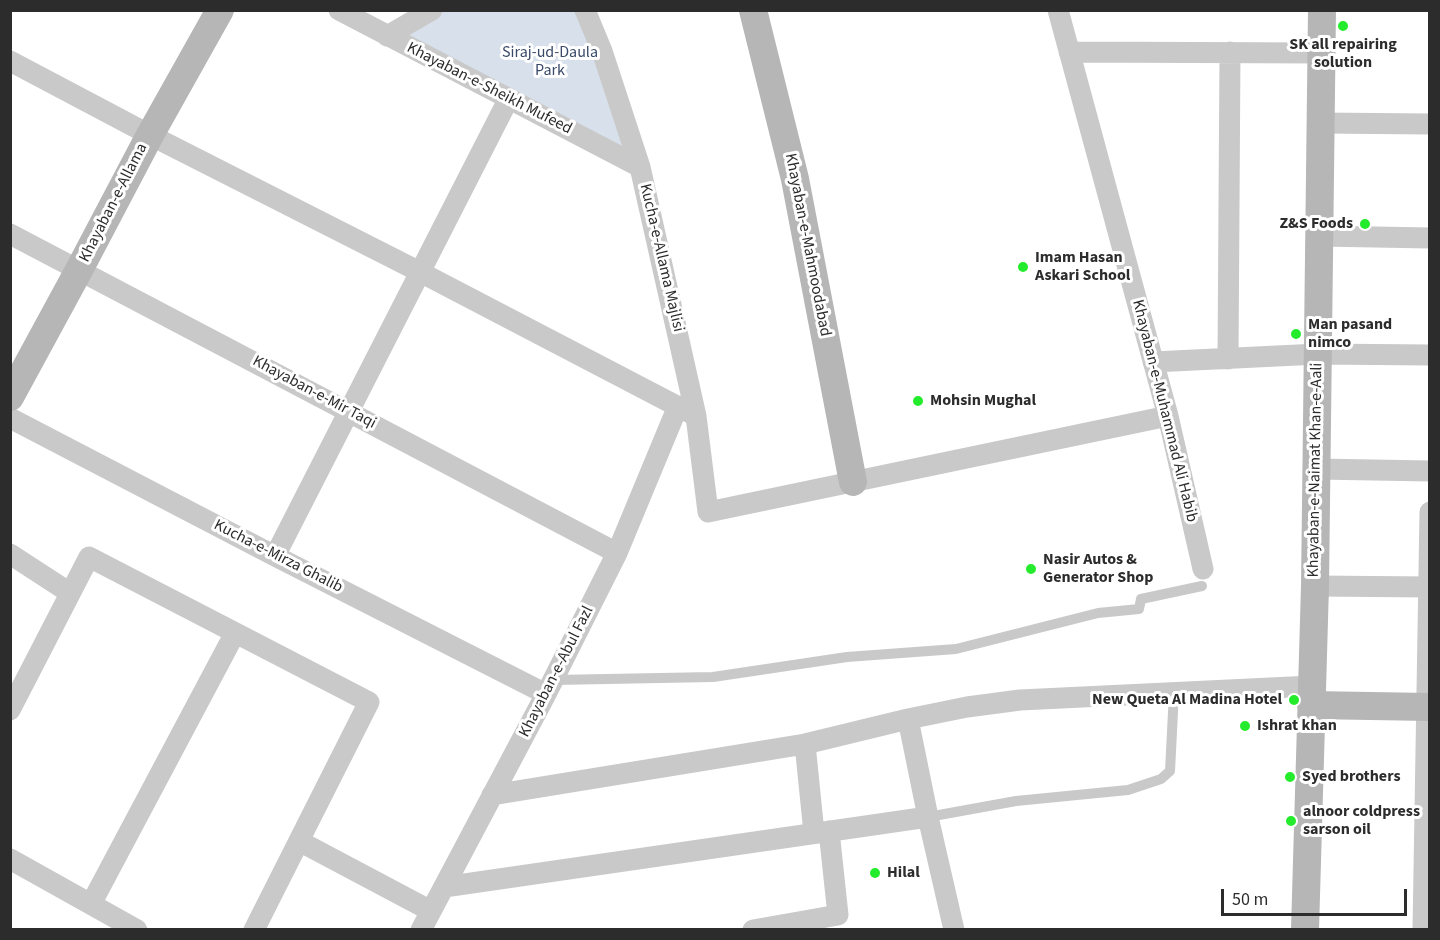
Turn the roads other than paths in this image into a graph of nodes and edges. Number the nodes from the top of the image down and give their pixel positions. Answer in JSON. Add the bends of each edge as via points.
{"nodes":[{"id":1,"x":220,"y":10,"type":"edge"},
{"id":2,"x":339,"y":10,"type":"edge"},
{"id":3,"x":432,"y":10,"type":"edge"},
{"id":4,"x":585,"y":10,"type":"edge"},
{"id":5,"x":753,"y":10,"type":"edge"},
{"id":6,"x":1058,"y":10,"type":"edge"},
{"id":7,"x":1322,"y":10,"type":"edge"},
{"id":8,"x":387,"y":36,"type":"junction"},
{"id":9,"x":1069,"y":52,"type":"junction"},
{"id":10,"x":1230,"y":52,"type":"junction"},
{"id":11,"x":1321,"y":53,"type":"junction"},
{"id":12,"x":10,"y":61,"type":"edge"},
{"id":13,"x":508,"y":100,"type":"junction"},
{"id":14,"x":1320,"y":123,"type":"junction"},
{"id":15,"x":1430,"y":124,"type":"edge"},
{"id":16,"x":150,"y":135,"type":"junction"},
{"id":17,"x":640,"y":167,"type":"junction"},
{"id":18,"x":10,"y":234,"type":"edge"},
{"id":19,"x":1319,"y":236,"type":"junction"},
{"id":20,"x":1430,"y":238,"type":"edge"},
{"id":21,"x":79,"y":270,"type":"junction"},
{"id":22,"x":420,"y":272,"type":"junction"},
{"id":23,"x":1318,"y":354,"type":"junction"},
{"id":24,"x":1430,"y":356,"type":"edge"},
{"id":25,"x":1228,"y":359,"type":"junction"},
{"id":26,"x":1153,"y":362,"type":"junction"},
{"id":27,"x":10,"y":398,"type":"edge"},
{"id":28,"x":687,"y":411,"type":"junction"},
{"id":29,"x":348,"y":412,"type":"junction"},
{"id":30,"x":1168,"y":416,"type":"junction"},
{"id":31,"x":10,"y":418,"type":"edge"},
{"id":32,"x":1316,"y":469,"type":"junction"},
{"id":33,"x":1430,"y":471,"type":"edge"},
{"id":34,"x":853,"y":482,"type":"junction"},
{"id":35,"x":1430,"y":512,"type":"edge"},
{"id":36,"x":617,"y":553,"type":"junction"},
{"id":37,"x":10,"y":554,"type":"edge"},
{"id":38,"x":275,"y":556,"type":"junction"},
{"id":39,"x":1203,"y":578,"type":"joint"},
{"id":40,"x":1315,"y":586,"type":"junction"},
{"id":41,"x":1429,"y":587,"type":"edge"},
{"id":42,"x":70,"y":593,"type":"junction"},
{"id":43,"x":235,"y":633,"type":"junction"},
{"id":44,"x":550,"y":687,"type":"junction"},
{"id":45,"x":1174,"y":692,"type":"junction"},
{"id":46,"x":1311,"y":696,"type":"junction"},
{"id":47,"x":1428,"y":706,"type":"edge"},
{"id":48,"x":10,"y":710,"type":"edge"},
{"id":49,"x":908,"y":719,"type":"junction"},
{"id":50,"x":805,"y":744,"type":"junction"},
{"id":51,"x":492,"y":795,"type":"junction"},
{"id":52,"x":928,"y":817,"type":"junction"},
{"id":53,"x":821,"y":832,"type":"junction"},
{"id":54,"x":299,"y":841,"type":"junction"},
{"id":55,"x":10,"y":859,"type":"edge"},
{"id":56,"x":444,"y":887,"type":"junction"},
{"id":57,"x":91,"y":904,"type":"junction"},
{"id":58,"x":431,"y":910,"type":"junction"},
{"id":59,"x":137,"y":930,"type":"edge"},
{"id":60,"x":254,"y":930,"type":"edge"},
{"id":61,"x":421,"y":930,"type":"edge"},
{"id":62,"x":753,"y":930,"type":"edge"},
{"id":63,"x":954,"y":930,"type":"edge"},
{"id":64,"x":1305,"y":930,"type":"edge"},
{"id":65,"x":1423,"y":930,"type":"edge"}],
"edges":[{"from":1,"to":16,"type":"street","name":"Khayaban-e-Allama"},
{"from":2,"to":8,"type":"street","name":"Khayaban-e-Sheikh Mufeed"},
{"from":3,"to":8,"type":"street"},
{"from":4,"to":17,"type":"street","name":"Kucha-e-Allama Majlisi"},
{"from":5,"to":34,"type":"street","name":"Khayaban-e-Mahmoodabad","via":[[795,179]]},
{"from":6,"to":9,"type":"street","name":"Khayaban-e-Muhammad Ali Habib"},
{"from":7,"to":11,"type":"street","name":"Khayaban-e-Naimat Khan-e-Aali"},
{"from":8,"to":13,"type":"street","name":"Khayaban-e-Sheikh Mufeed"},
{"from":9,"to":10,"type":"street"},
{"from":9,"to":26,"type":"street","name":"Khayaban-e-Muhammad Ali Habib"},
{"from":10,"to":11,"type":"street"},
{"from":10,"to":25,"type":"street"},
{"from":11,"to":14,"type":"street","name":"Khayaban-e-Naimat Khan-e-Aali"},
{"from":12,"to":16,"type":"street"},
{"from":13,"to":17,"type":"street","name":"Khayaban-e-Sheikh Mufeed"},
{"from":13,"to":22,"type":"street"},
{"from":14,"to":15,"type":"street"},
{"from":14,"to":19,"type":"street","name":"Khayaban-e-Naimat Khan-e-Aali"},
{"from":16,"to":21,"type":"street","name":"Khayaban-e-Allama"},
{"from":16,"to":22,"type":"street"},
{"from":17,"to":28,"type":"street","name":"Kucha-e-Allama Majlisi"},
{"from":18,"to":21,"type":"street","name":"Khayaban-e-Mir Taqi"},
{"from":19,"to":20,"type":"street"},
{"from":19,"to":23,"type":"street","name":"Khayaban-e-Naimat Khan-e-Aali"},
{"from":21,"to":27,"type":"street","name":"Khayaban-e-Allama"},
{"from":21,"to":29,"type":"street","name":"Khayaban-e-Mir Taqi"},
{"from":22,"to":28,"type":"street"},
{"from":22,"to":29,"type":"street"},
{"from":23,"to":24,"type":"street"},
{"from":23,"to":25,"type":"street"},
{"from":23,"to":32,"type":"street","name":"Khayaban-e-Naimat Khan-e-Aali"},
{"from":25,"to":26,"type":"street"},
{"from":26,"to":30,"type":"street","name":"Khayaban-e-Muhammad Ali Habib"},
{"from":28,"to":34,"type":"street","name":"Kucha-e-Allama Majlisi","via":[[708,512]]},
{"from":28,"to":36,"type":"street","name":"Khayaban-e-Abul Fazl"},
{"from":29,"to":36,"type":"street","name":"Khayaban-e-Mir Taqi"},
{"from":29,"to":38,"type":"street"},
{"from":30,"to":34,"type":"street"},
{"from":30,"to":39,"type":"street","name":"Khayaban-e-Muhammad Ali Habib"},
{"from":31,"to":38,"type":"street","name":"Kucha-e-Mirza Ghalib"},
{"from":32,"to":33,"type":"street"},
{"from":32,"to":40,"type":"street","name":"Khayaban-e-Naimat Khan-e-Aali"},
{"from":35,"to":41,"type":"street"},
{"from":36,"to":44,"type":"street","name":"Khayaban-e-Abul Fazl"},
{"from":37,"to":42,"type":"street"},
{"from":38,"to":44,"type":"street","name":"Kucha-e-Mirza Ghalib"},
{"from":39,"to":44,"type":"lane","via":[[1141,599],[1138,609],[1098,613],[956,649],[847,657],[713,677]]},
{"from":40,"to":41,"type":"street"},
{"from":40,"to":46,"type":"street","name":"Khayaban-e-Naimat Khan-e-Aali"},
{"from":41,"to":47,"type":"street"},
{"from":42,"to":43,"type":"street","via":[[89,557]]},
{"from":42,"to":48,"type":"street"},
{"from":43,"to":54,"type":"street","via":[[369,702]]},
{"from":43,"to":57,"type":"street"},
{"from":44,"to":51,"type":"street","name":"Khayaban-e-Abul Fazl"},
{"from":45,"to":46,"type":"street"},
{"from":45,"to":49,"type":"street","via":[[1020,700]]},
{"from":45,"to":52,"type":"lane","via":[[1170,771],[1161,779],[1128,790],[1016,801]]},
{"from":46,"to":47,"type":"street"},
{"from":46,"to":64,"type":"street","name":"Khayaban-e-Naimat Khan-e-Aali"},
{"from":47,"to":65,"type":"street"},
{"from":49,"to":50,"type":"street"},
{"from":49,"to":52,"type":"street"},
{"from":50,"to":51,"type":"street"},
{"from":50,"to":53,"type":"street"},
{"from":51,"to":56,"type":"street","name":"Khayaban-e-Abul Fazl"},
{"from":52,"to":53,"type":"street"},
{"from":52,"to":63,"type":"street"},
{"from":53,"to":56,"type":"street"},
{"from":53,"to":62,"type":"street","via":[[838,915]]},
{"from":54,"to":58,"type":"street"},
{"from":54,"to":60,"type":"street"},
{"from":55,"to":57,"type":"street"},
{"from":56,"to":58,"type":"street","name":"Khayaban-e-Abul Fazl"},
{"from":57,"to":59,"type":"street"},
{"from":58,"to":61,"type":"street","name":"Khayaban-e-Abul Fazl"}]}
